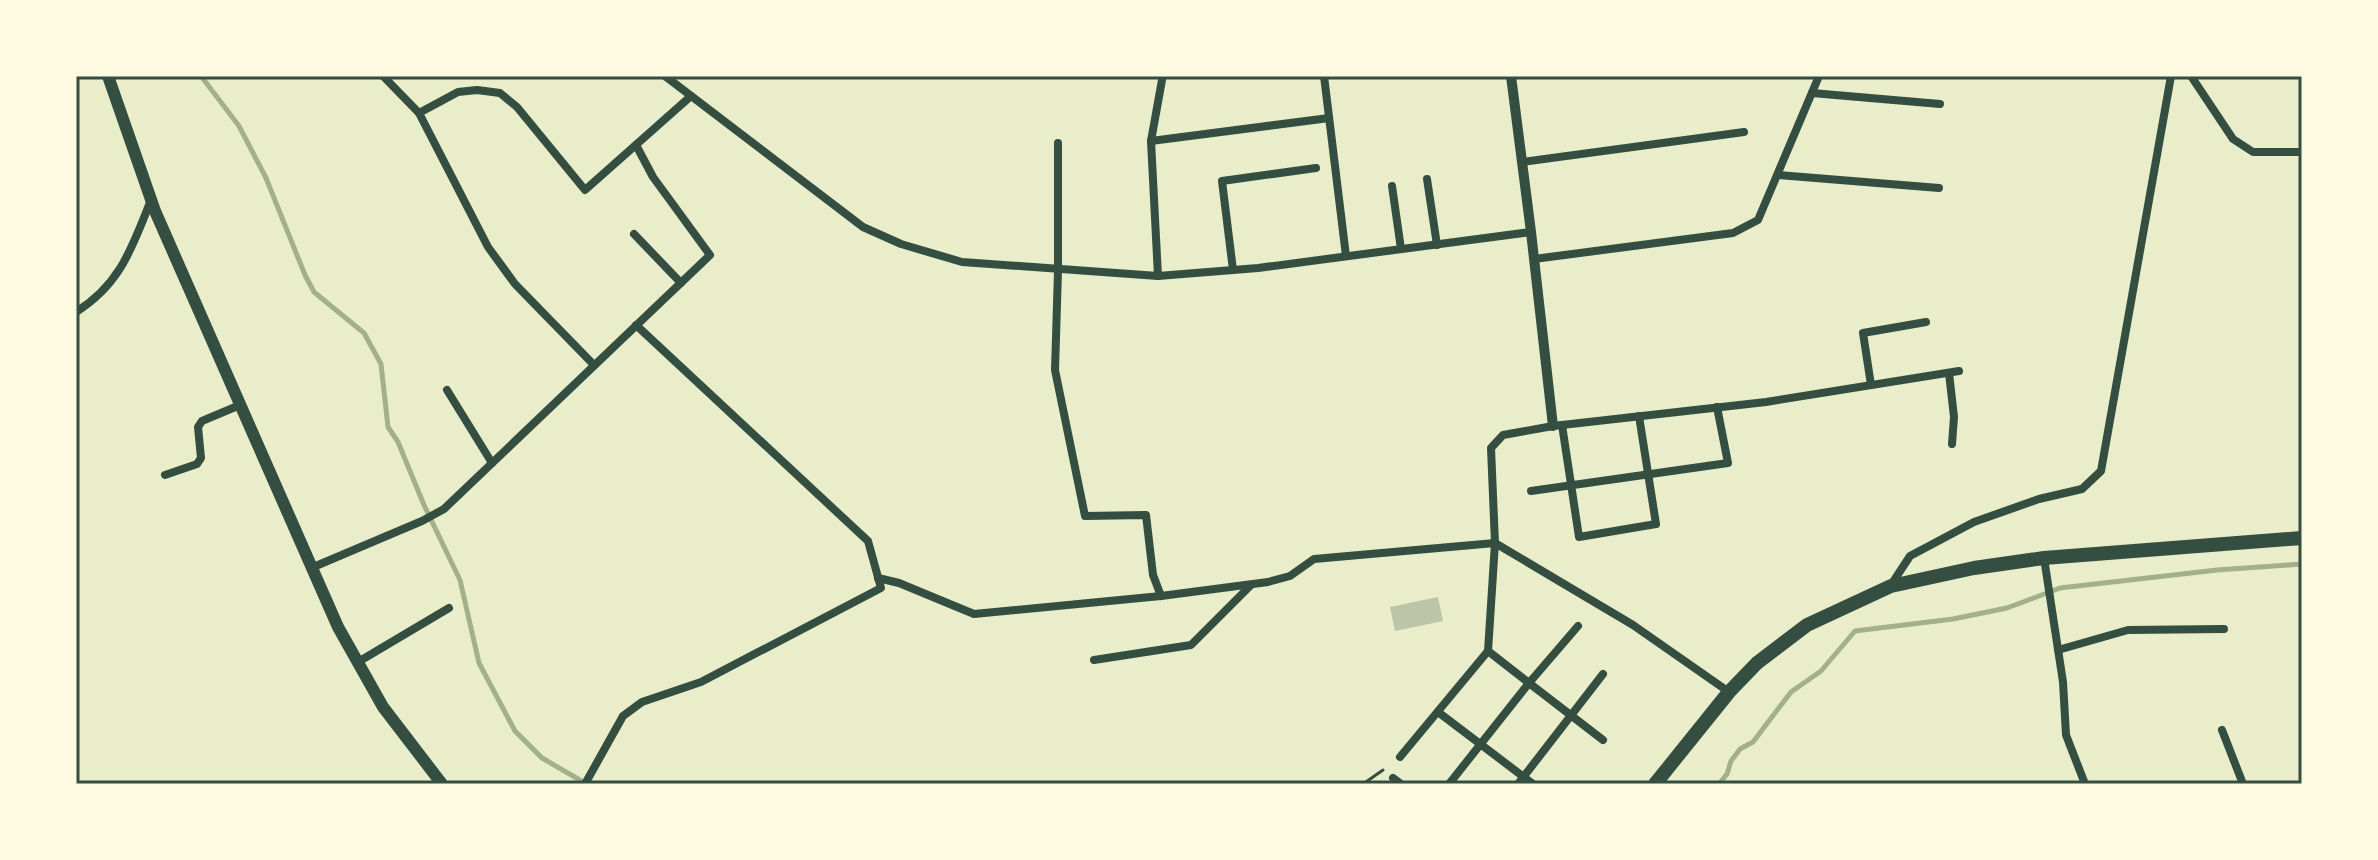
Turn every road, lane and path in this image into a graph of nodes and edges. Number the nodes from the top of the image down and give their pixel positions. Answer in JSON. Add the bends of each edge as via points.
{"nodes":[{"id":1,"x":108,"y":76,"type":"edge"},
{"id":2,"x":383,"y":76,"type":"edge"},
{"id":3,"x":665,"y":76,"type":"edge"},
{"id":4,"x":1324,"y":76,"type":"edge"},
{"id":5,"x":1511,"y":76,"type":"edge"},
{"id":6,"x":1819,"y":76,"type":"edge"},
{"id":7,"x":2171,"y":76,"type":"edge"},
{"id":8,"x":2191,"y":76,"type":"edge"},
{"id":9,"x":1162,"y":80,"type":"dead end"},
{"id":10,"x":1812,"y":93,"type":"junction"},
{"id":11,"x":691,"y":96,"type":"junction"},
{"id":12,"x":1940,"y":104,"type":"dead end"},
{"id":13,"x":419,"y":113,"type":"junction"},
{"id":14,"x":1329,"y":118,"type":"junction"},
{"id":15,"x":1744,"y":132,"type":"dead end"},
{"id":16,"x":1151,"y":141,"type":"junction"},
{"id":17,"x":1058,"y":143,"type":"dead end"},
{"id":18,"x":636,"y":145,"type":"junction"},
{"id":19,"x":2302,"y":152,"type":"edge"},
{"id":20,"x":1522,"y":162,"type":"junction"},
{"id":21,"x":1316,"y":168,"type":"dead end"},
{"id":22,"x":1778,"y":175,"type":"junction"},
{"id":23,"x":1427,"y":179,"type":"dead end"},
{"id":24,"x":1392,"y":186,"type":"dead end"},
{"id":25,"x":1939,"y":188,"type":"dead end"},
{"id":26,"x":151,"y":200,"type":"junction"},
{"id":27,"x":1531,"y":232,"type":"junction"},
{"id":28,"x":634,"y":234,"type":"dead end"},
{"id":29,"x":1437,"y":245,"type":"junction"},
{"id":30,"x":1401,"y":249,"type":"junction"},
{"id":31,"x":1346,"y":256,"type":"junction"},
{"id":32,"x":1534,"y":259,"type":"junction"},
{"id":33,"x":1233,"y":270,"type":"junction"},
{"id":34,"x":1058,"y":271,"type":"junction"},
{"id":35,"x":1158,"y":276,"type":"junction"},
{"id":36,"x":681,"y":283,"type":"junction"},
{"id":37,"x":76,"y":312,"type":"edge"},
{"id":38,"x":1926,"y":322,"type":"dead end"},
{"id":39,"x":636,"y":325,"type":"junction"},
{"id":40,"x":594,"y":365,"type":"junction"},
{"id":41,"x":1871,"y":385,"type":"junction"},
{"id":42,"x":447,"y":390,"type":"dead end"},
{"id":43,"x":240,"y":405,"type":"junction"},
{"id":44,"x":1717,"y":407,"type":"junction"},
{"id":45,"x":1639,"y":416,"type":"junction"},
{"id":46,"x":1557,"y":425,"type":"junction"},
{"id":47,"x":1952,"y":444,"type":"dead end"},
{"id":48,"x":492,"y":463,"type":"junction"},
{"id":49,"x":1648,"y":474,"type":"junction"},
{"id":50,"x":165,"y":475,"type":"dead end"},
{"id":51,"x":1571,"y":485,"type":"junction"},
{"id":52,"x":1531,"y":491,"type":"dead end"},
{"id":53,"x":2302,"y":538,"type":"edge"},
{"id":54,"x":1495,"y":543,"type":"junction"},
{"id":55,"x":2044,"y":558,"type":"junction"},
{"id":56,"x":311,"y":568,"type":"junction"},
{"id":57,"x":878,"y":578,"type":"junction"},
{"id":58,"x":1251,"y":584,"type":"junction"},
{"id":59,"x":1891,"y":586,"type":"junction"},
{"id":60,"x":1161,"y":596,"type":"junction"},
{"id":61,"x":449,"y":608,"type":"dead end"},
{"id":62,"x":1578,"y":626,"type":"dead end"},
{"id":63,"x":2224,"y":629,"type":"dead end"},
{"id":64,"x":2058,"y":650,"type":"junction"},
{"id":65,"x":1488,"y":651,"type":"junction"},
{"id":66,"x":1094,"y":660,"type":"dead end"},
{"id":67,"x":358,"y":662,"type":"junction"},
{"id":68,"x":1603,"y":674,"type":"dead end"},
{"id":69,"x":1529,"y":683,"type":"junction"},
{"id":70,"x":1729,"y":692,"type":"junction"},
{"id":71,"x":1438,"y":712,"type":"junction"},
{"id":72,"x":1571,"y":716,"type":"junction"},
{"id":73,"x":2222,"y":730,"type":"dead end"},
{"id":74,"x":1603,"y":740,"type":"dead end"},
{"id":75,"x":1482,"y":744,"type":"junction"},
{"id":76,"x":1400,"y":757,"type":"dead end"},
{"id":77,"x":1521,"y":780,"type":"edge"},
{"id":78,"x":587,"y":782,"type":"edge"},
{"id":79,"x":442,"y":784,"type":"edge"},
{"id":80,"x":1449,"y":784,"type":"edge"},
{"id":81,"x":1533,"y":784,"type":"edge"},
{"id":82,"x":1655,"y":784,"type":"edge"},
{"id":83,"x":2085,"y":784,"type":"edge"},
{"id":84,"x":2243,"y":784,"type":"edge"}],
"edges":[{"from":1,"to":26,"type":"main road"},
{"from":2,"to":13,"type":"street"},
{"from":3,"to":11,"type":"street"},
{"from":4,"to":14,"type":"street"},
{"from":5,"to":20,"type":"street"},
{"from":6,"to":10,"type":"street"},
{"from":7,"to":59,"type":"street","via":[[2101,471],[2082,489],[1974,522],[1910,556]]},
{"from":8,"to":19,"type":"street","via":[[2243,146],[2253,152]]},
{"from":9,"to":16,"type":"street"},
{"from":10,"to":12,"type":"street"},
{"from":10,"to":22,"type":"street"},
{"from":11,"to":18,"type":"street"},
{"from":11,"to":34,"type":"street","via":[[863,227],[962,262]]},
{"from":13,"to":18,"type":"street","via":[[458,92],[500,93],[585,190]]},
{"from":13,"to":40,"type":"street","via":[[488,247],[515,284]]},
{"from":14,"to":16,"type":"street"},
{"from":14,"to":31,"type":"street"},
{"from":15,"to":20,"type":"street"},
{"from":16,"to":35,"type":"street"},
{"from":17,"to":34,"type":"street"},
{"from":18,"to":36,"type":"street","via":[[710,255]]},
{"from":20,"to":27,"type":"street"},
{"from":21,"to":33,"type":"street","via":[[1222,181]]},
{"from":22,"to":25,"type":"street"},
{"from":22,"to":32,"type":"street","via":[[1758,220],[1733,233]]},
{"from":23,"to":29,"type":"street"},
{"from":24,"to":30,"type":"street"},
{"from":26,"to":37,"type":"street","via":[[121,270],[96,300]]},
{"from":26,"to":43,"type":"main road"},
{"from":27,"to":29,"type":"street"},
{"from":27,"to":32,"type":"street"},
{"from":28,"to":36,"type":"street"},
{"from":29,"to":30,"type":"street"},
{"from":30,"to":31,"type":"street"},
{"from":31,"to":33,"type":"street"},
{"from":32,"to":46,"type":"street"},
{"from":33,"to":35,"type":"street"},
{"from":34,"to":35,"type":"street"},
{"from":34,"to":60,"type":"street","via":[[1055,370],[1085,516],[1146,515],[1153,575]]},
{"from":36,"to":39,"type":"street"},
{"from":38,"to":41,"type":"street","via":[[1863,333]]},
{"from":39,"to":40,"type":"street"},
{"from":39,"to":57,"type":"street","via":[[868,541]]},
{"from":40,"to":48,"type":"street"},
{"from":41,"to":44,"type":"street"},
{"from":41,"to":47,"type":"street","via":[[1954,372]]},
{"from":42,"to":48,"type":"street"},
{"from":43,"to":50,"type":"street","via":[[202,421],[197,464]]},
{"from":43,"to":56,"type":"main road"},
{"from":44,"to":45,"type":"street"},
{"from":44,"to":49,"type":"street","via":[[1728,463]]},
{"from":45,"to":46,"type":"street"},
{"from":45,"to":49,"type":"street"},
{"from":46,"to":51,"type":"street"},
{"from":46,"to":54,"type":"street","via":[[1503,435],[1491,448]]},
{"from":48,"to":56,"type":"street","via":[[444,509]]},
{"from":49,"to":51,"type":"street"},
{"from":49,"to":51,"type":"street","via":[[1656,524],[1579,537]]},
{"from":51,"to":52,"type":"street"},
{"from":53,"to":55,"type":"highway"},
{"from":54,"to":58,"type":"street","via":[[1314,559],[1290,576]]},
{"from":54,"to":65,"type":"street"},
{"from":54,"to":70,"type":"street","via":[[1633,625]]},
{"from":55,"to":59,"type":"highway"},
{"from":55,"to":64,"type":"street"},
{"from":56,"to":67,"type":"main road"},
{"from":57,"to":60,"type":"street","via":[[974,614]]},
{"from":57,"to":78,"type":"street","via":[[881,588],[853,603],[701,682],[642,702],[623,716]]},
{"from":58,"to":60,"type":"street"},
{"from":58,"to":66,"type":"street","via":[[1191,645]]},
{"from":59,"to":70,"type":"highway","via":[[1807,625]]},
{"from":61,"to":67,"type":"street"},
{"from":62,"to":69,"type":"street"},
{"from":63,"to":64,"type":"street","via":[[2128,630]]},
{"from":64,"to":83,"type":"street","via":[[2066,735]]},
{"from":65,"to":69,"type":"street"},
{"from":65,"to":71,"type":"street"},
{"from":67,"to":79,"type":"main road","via":[[383,707]]},
{"from":68,"to":72,"type":"street"},
{"from":69,"to":72,"type":"street"},
{"from":69,"to":75,"type":"street"},
{"from":70,"to":82,"type":"highway"},
{"from":71,"to":75,"type":"street"},
{"from":71,"to":76,"type":"street"},
{"from":72,"to":74,"type":"street"},
{"from":72,"to":77,"type":"street"},
{"from":73,"to":84,"type":"street"},
{"from":75,"to":77,"type":"street"},
{"from":75,"to":80,"type":"street"},
{"from":77,"to":81,"type":"street"}]}
